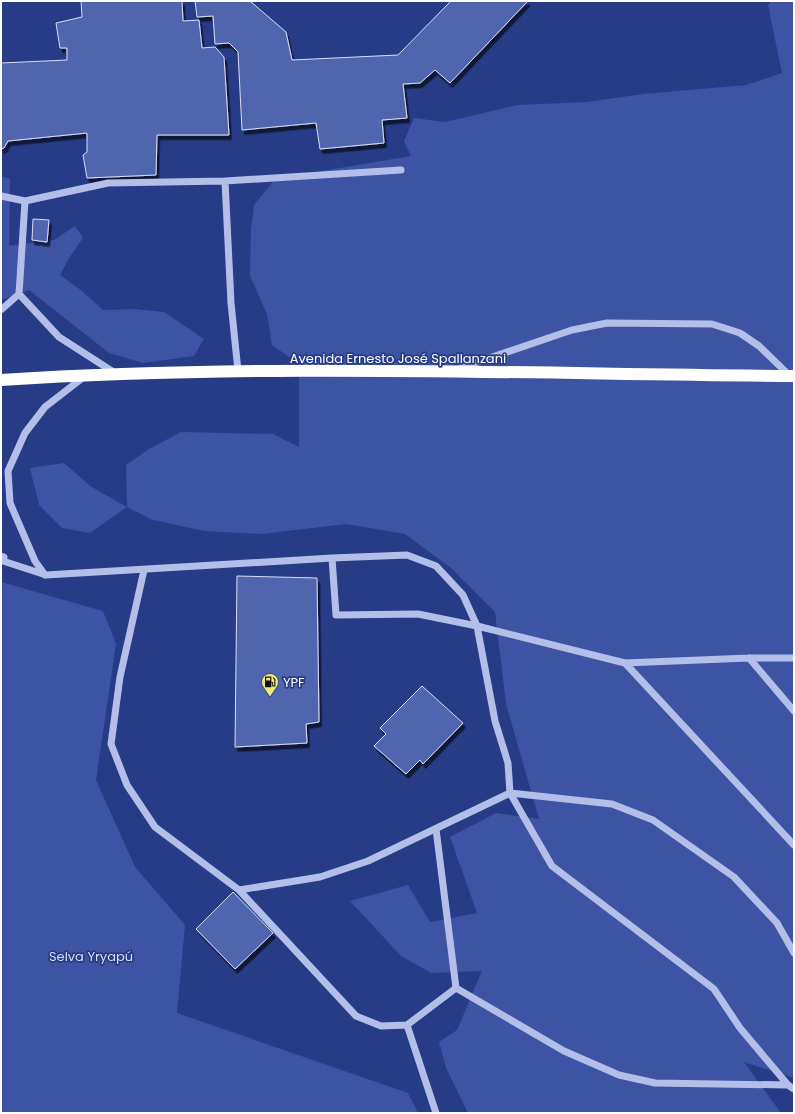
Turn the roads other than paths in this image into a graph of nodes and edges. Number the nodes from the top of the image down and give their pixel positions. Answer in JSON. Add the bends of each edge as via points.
{"nodes":[{"id":1,"x":400,"y":170,"type":"dead end"},
{"id":2,"x":225,"y":182,"type":"junction"},
{"id":3,"x":1,"y":196,"type":"edge"},
{"id":4,"x":25,"y":201,"type":"junction"},
{"id":5,"x":19,"y":294,"type":"junction"},
{"id":6,"x":1,"y":310,"type":"edge"},
{"id":7,"x":238,"y":370,"type":"junction"},
{"id":8,"x":452,"y":372,"type":"junction"},
{"id":9,"x":115,"y":373,"type":"junction"},
{"id":10,"x":88,"y":374,"type":"junction"},
{"id":11,"x":793,"y":377,"type":"edge"},
{"id":12,"x":1,"y":380,"type":"edge"},
{"id":13,"x":2,"y":556,"type":"edge"},
{"id":14,"x":332,"y":558,"type":"junction"},
{"id":15,"x":144,"y":570,"type":"junction"},
{"id":16,"x":46,"y":575,"type":"junction"},
{"id":17,"x":477,"y":626,"type":"junction"},
{"id":18,"x":749,"y":658,"type":"junction"},
{"id":19,"x":794,"y":658,"type":"edge"},
{"id":20,"x":625,"y":663,"type":"junction"},
{"id":21,"x":794,"y":711,"type":"edge"},
{"id":22,"x":510,"y":793,"type":"junction"},
{"id":23,"x":436,"y":828,"type":"junction"},
{"id":24,"x":794,"y":845,"type":"edge"},
{"id":25,"x":239,"y":890,"type":"junction"},
{"id":26,"x":794,"y":953,"type":"edge"},
{"id":27,"x":456,"y":988,"type":"junction"},
{"id":28,"x":407,"y":1025,"type":"junction"},
{"id":29,"x":791,"y":1087,"type":"edge"},
{"id":30,"x":436,"y":1113,"type":"edge"}],
"edges":[{"from":1,"to":2,"type":"lane"},
{"from":2,"to":4,"type":"lane","via":[[108,183]]},
{"from":2,"to":7,"type":"lane","via":[[231,303]]},
{"from":3,"to":4,"type":"lane"},
{"from":4,"to":5,"type":"lane"},
{"from":5,"to":6,"type":"lane"},
{"from":5,"to":9,"type":"lane","via":[[59,337]]},
{"from":7,"to":8,"type":"highway","name":"Avenida Ernesto José Spallanzani"},
{"from":7,"to":9,"type":"highway","name":"Avenida Ernesto José Spallanzani"},
{"from":8,"to":11,"type":"highway","name":"Avenida Ernesto José Spallanzani"},
{"from":8,"to":11,"type":"lane","via":[[572,330],[607,323],[712,324],[740,333],[759,346]]},
{"from":9,"to":10,"type":"highway","name":"Avenida Ernesto José Spallanzani"},
{"from":10,"to":12,"type":"highway","name":"Avenida Ernesto José Spallanzani"},
{"from":10,"to":16,"type":"lane","via":[[45,407],[25,433],[8,471],[10,503],[34,561]]},
{"from":13,"to":16,"type":"lane"},
{"from":14,"to":15,"type":"lane"},
{"from":14,"to":17,"type":"lane","via":[[407,555],[436,566],[463,595]]},
{"from":14,"to":17,"type":"lane","via":[[336,615],[418,614]]},
{"from":15,"to":16,"type":"lane"},
{"from":15,"to":25,"type":"lane","via":[[120,677],[111,744],[127,785],[155,827]]},
{"from":17,"to":20,"type":"lane"},
{"from":17,"to":22,"type":"lane","via":[[495,721],[508,763]]},
{"from":18,"to":19,"type":"lane"},
{"from":18,"to":20,"type":"lane"},
{"from":18,"to":21,"type":"lane"},
{"from":20,"to":24,"type":"lane"},
{"from":22,"to":23,"type":"lane"},
{"from":22,"to":26,"type":"lane","via":[[612,804],[653,820],[734,877],[777,923]]},
{"from":22,"to":29,"type":"lane","via":[[552,866],[714,989],[740,1028]]},
{"from":23,"to":25,"type":"lane","via":[[368,861],[320,877]]},
{"from":23,"to":27,"type":"lane"},
{"from":25,"to":28,"type":"lane","via":[[356,1016],[381,1026]]},
{"from":27,"to":28,"type":"lane"},
{"from":27,"to":29,"type":"lane","via":[[564,1051],[619,1075],[655,1083]]},
{"from":28,"to":30,"type":"lane"}]}
